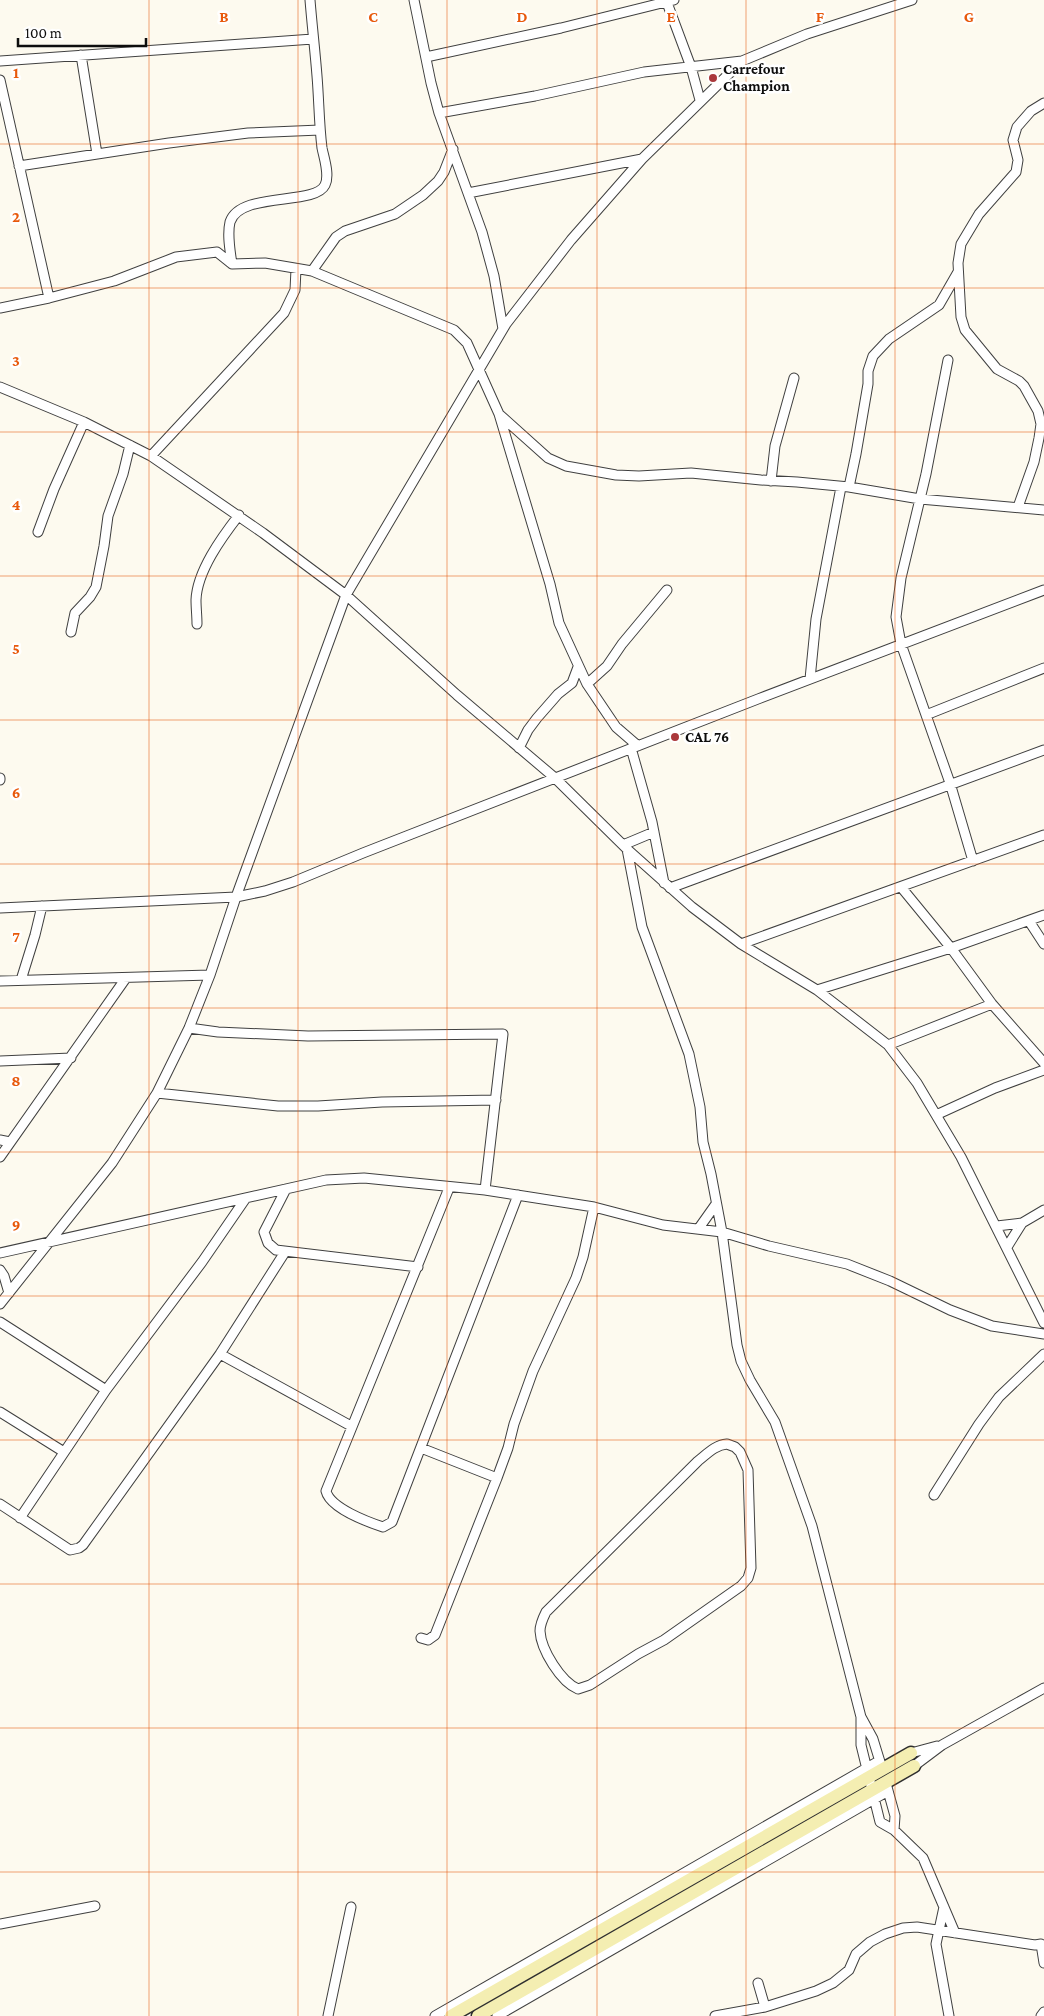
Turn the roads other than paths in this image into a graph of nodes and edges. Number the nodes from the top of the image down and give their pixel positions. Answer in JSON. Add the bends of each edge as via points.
{"nodes":[{"id":1,"x":310,"y":0,"type":"edge"},
{"id":2,"x":414,"y":0,"type":"edge"},
{"id":3,"x":912,"y":0,"type":"edge"},
{"id":4,"x":669,"y":1,"type":"edge"},
{"id":5,"x":313,"y":39,"type":"junction"},
{"id":6,"x":81,"y":55,"type":"junction"},
{"id":7,"x":426,"y":57,"type":"junction"},
{"id":8,"x":0,"y":61,"type":"edge"},
{"id":9,"x":742,"y":61,"type":"junction"},
{"id":10,"x":691,"y":67,"type":"junction"},
{"id":11,"x":0,"y":80,"type":"edge"},
{"id":12,"x":700,"y":100,"type":"junction"},
{"id":13,"x":1044,"y":103,"type":"edge"},
{"id":14,"x":439,"y":112,"type":"junction"},
{"id":15,"x":320,"y":130,"type":"junction"},
{"id":16,"x":453,"y":149,"type":"junction"},
{"id":17,"x":97,"y":154,"type":"junction"},
{"id":18,"x":642,"y":159,"type":"junction"},
{"id":19,"x":19,"y":166,"type":"junction"},
{"id":20,"x":468,"y":193,"type":"junction"},
{"id":21,"x":232,"y":264,"type":"junction"},
{"id":22,"x":296,"y":269,"type":"junction"},
{"id":23,"x":312,"y":271,"type":"junction"},
{"id":24,"x":958,"y":272,"type":"junction"},
{"id":25,"x":49,"y":298,"type":"junction"},
{"id":26,"x":0,"y":308,"type":"edge"},
{"id":27,"x":503,"y":329,"type":"junction"},
{"id":28,"x":948,"y":360,"type":"dead end"},
{"id":29,"x":479,"y":369,"type":"junction"},
{"id":30,"x":794,"y":378,"type":"dead end"},
{"id":31,"x":0,"y":387,"type":"edge"},
{"id":32,"x":499,"y":414,"type":"junction"},
{"id":33,"x":84,"y":422,"type":"junction"},
{"id":34,"x":130,"y":445,"type":"junction"},
{"id":35,"x":151,"y":456,"type":"junction"},
{"id":36,"x":771,"y":481,"type":"junction"},
{"id":37,"x":845,"y":487,"type":"junction"},
{"id":38,"x":920,"y":499,"type":"junction"},
{"id":39,"x":1018,"y":507,"type":"junction"},
{"id":40,"x":1044,"y":510,"type":"edge"},
{"id":41,"x":239,"y":515,"type":"junction"},
{"id":42,"x":38,"y":532,"type":"dead end"},
{"id":43,"x":667,"y":590,"type":"dead end"},
{"id":44,"x":1044,"y":590,"type":"edge"},
{"id":45,"x":346,"y":595,"type":"junction"},
{"id":46,"x":197,"y":624,"type":"dead end"},
{"id":47,"x":71,"y":632,"type":"dead end"},
{"id":48,"x":901,"y":644,"type":"junction"},
{"id":49,"x":578,"y":667,"type":"junction"},
{"id":50,"x":1044,"y":668,"type":"edge"},
{"id":51,"x":810,"y":679,"type":"junction"},
{"id":52,"x":586,"y":684,"type":"junction"},
{"id":53,"x":926,"y":715,"type":"junction"},
{"id":54,"x":634,"y":747,"type":"junction"},
{"id":55,"x":519,"y":748,"type":"junction"},
{"id":56,"x":1044,"y":750,"type":"edge"},
{"id":57,"x":554,"y":778,"type":"junction"},
{"id":58,"x":950,"y":783,"type":"junction"},
{"id":59,"x":654,"y":832,"type":"junction"},
{"id":60,"x":1044,"y":835,"type":"edge"},
{"id":61,"x":625,"y":847,"type":"junction"},
{"id":62,"x":973,"y":861,"type":"junction"},
{"id":63,"x":667,"y":885,"type":"junction"},
{"id":64,"x":901,"y":887,"type":"junction"},
{"id":65,"x":236,"y":897,"type":"junction"},
{"id":66,"x":42,"y":906,"type":"junction"},
{"id":67,"x":0,"y":908,"type":"edge"},
{"id":68,"x":1044,"y":915,"type":"edge"},
{"id":69,"x":1029,"y":922,"type":"junction"},
{"id":70,"x":741,"y":944,"type":"junction"},
{"id":71,"x":1044,"y":944,"type":"edge"},
{"id":72,"x":951,"y":948,"type":"junction"},
{"id":73,"x":210,"y":975,"type":"junction"},
{"id":74,"x":126,"y":978,"type":"junction"},
{"id":75,"x":21,"y":980,"type":"junction"},
{"id":76,"x":0,"y":981,"type":"edge"},
{"id":77,"x":817,"y":990,"type":"junction"},
{"id":78,"x":992,"y":1004,"type":"junction"},
{"id":79,"x":189,"y":1028,"type":"junction"},
{"id":80,"x":888,"y":1045,"type":"junction"},
{"id":81,"x":71,"y":1058,"type":"junction"},
{"id":82,"x":0,"y":1061,"type":"edge"},
{"id":83,"x":1044,"y":1063,"type":"edge"},
{"id":84,"x":1044,"y":1070,"type":"edge"},
{"id":85,"x":157,"y":1093,"type":"junction"},
{"id":86,"x":496,"y":1100,"type":"junction"},
{"id":87,"x":936,"y":1115,"type":"junction"},
{"id":88,"x":0,"y":1140,"type":"edge"},
{"id":89,"x":10,"y":1142,"type":"junction"},
{"id":90,"x":0,"y":1157,"type":"edge"},
{"id":91,"x":449,"y":1188,"type":"junction"},
{"id":92,"x":286,"y":1190,"type":"junction"},
{"id":93,"x":485,"y":1190,"type":"junction"},
{"id":94,"x":518,"y":1195,"type":"junction"},
{"id":95,"x":246,"y":1198,"type":"junction"},
{"id":96,"x":716,"y":1204,"type":"junction"},
{"id":97,"x":594,"y":1207,"type":"junction"},
{"id":98,"x":1044,"y":1210,"type":"edge"},
{"id":99,"x":1022,"y":1223,"type":"junction"},
{"id":100,"x":997,"y":1226,"type":"junction"},
{"id":101,"x":699,"y":1228,"type":"junction"},
{"id":102,"x":722,"y":1232,"type":"junction"},
{"id":103,"x":52,"y":1241,"type":"junction"},
{"id":104,"x":1007,"y":1247,"type":"junction"},
{"id":105,"x":285,"y":1252,"type":"junction"},
{"id":106,"x":0,"y":1253,"type":"edge"},
{"id":107,"x":418,"y":1267,"type":"junction"},
{"id":108,"x":0,"y":1270,"type":"edge"},
{"id":109,"x":10,"y":1293,"type":"junction"},
{"id":110,"x":0,"y":1304,"type":"edge"},
{"id":111,"x":0,"y":1322,"type":"edge"},
{"id":112,"x":1044,"y":1323,"type":"edge"},
{"id":113,"x":1044,"y":1334,"type":"edge"},
{"id":114,"x":220,"y":1354,"type":"junction"},
{"id":115,"x":1044,"y":1354,"type":"edge"},
{"id":116,"x":106,"y":1390,"type":"junction"},
{"id":117,"x":0,"y":1412,"type":"edge"},
{"id":118,"x":351,"y":1426,"type":"junction"},
{"id":119,"x":421,"y":1448,"type":"junction"},
{"id":120,"x":64,"y":1452,"type":"junction"},
{"id":121,"x":497,"y":1478,"type":"junction"},
{"id":122,"x":934,"y":1495,"type":"dead end"},
{"id":123,"x":0,"y":1504,"type":"edge"},
{"id":124,"x":20,"y":1518,"type":"junction"},
{"id":125,"x":421,"y":1638,"type":"dead end"},
{"id":126,"x":610,"y":1673,"type":"joint"},
{"id":127,"x":1044,"y":1688,"type":"edge"},
{"id":128,"x":861,"y":1717,"type":"junction"},
{"id":129,"x":942,"y":1744,"type":"junction"},
{"id":130,"x":912,"y":1753,"type":"joint"},
{"id":131,"x":880,"y":1765,"type":"junction"},
{"id":132,"x":914,"y":1766,"type":"joint"},
{"id":133,"x":868,"y":1772,"type":"junction"},
{"id":134,"x":887,"y":1787,"type":"junction"},
{"id":135,"x":873,"y":1795,"type":"junction"},
{"id":136,"x":894,"y":1830,"type":"junction"},
{"id":137,"x":95,"y":1906,"type":"dead end"},
{"id":138,"x":944,"y":1907,"type":"junction"},
{"id":139,"x":351,"y":1908,"type":"dead end"},
{"id":140,"x":0,"y":1924,"type":"edge"},
{"id":141,"x":939,"y":1931,"type":"junction"},
{"id":142,"x":955,"y":1933,"type":"junction"},
{"id":143,"x":1044,"y":1963,"type":"edge"},
{"id":144,"x":758,"y":1983,"type":"dead end"},
{"id":145,"x":765,"y":2007,"type":"junction"},
{"id":146,"x":1044,"y":2012,"type":"edge"},
{"id":147,"x":755,"y":2013,"type":"edge"},
{"id":148,"x":328,"y":2016,"type":"edge"},
{"id":149,"x":435,"y":2016,"type":"edge"},
{"id":150,"x":451,"y":2016,"type":"edge"},
{"id":151,"x":478,"y":2016,"type":"edge"},
{"id":152,"x":497,"y":2016,"type":"edge"},
{"id":153,"x":715,"y":2016,"type":"edge"},
{"id":154,"x":949,"y":2016,"type":"edge"},
{"id":155,"x":1041,"y":2016,"type":"edge"}],
"edges":[{"from":1,"to":5,"type":"street"},
{"from":2,"to":7,"type":"street"},
{"from":3,"to":9,"type":"street","via":[[807,34]]},
{"from":4,"to":7,"type":"street"},
{"from":4,"to":10,"type":"street"},
{"from":5,"to":6,"type":"street"},
{"from":5,"to":15,"type":"street"},
{"from":6,"to":8,"type":"street"},
{"from":6,"to":17,"type":"street"},
{"from":7,"to":14,"type":"street"},
{"from":9,"to":10,"type":"street"},
{"from":9,"to":12,"type":"street"},
{"from":10,"to":12,"type":"street"},
{"from":10,"to":14,"type":"street","via":[[644,72],[535,96]]},
{"from":11,"to":19,"type":"street"},
{"from":12,"to":18,"type":"street"},
{"from":13,"to":24,"type":"street","via":[[1031,111],[1017,127],[1013,140],[1018,160],[1016,172],[979,214],[961,244]]},
{"from":14,"to":16,"type":"street"},
{"from":15,"to":17,"type":"street","via":[[248,133]]},
{"from":15,"to":21,"type":"street","via":[[327,178],[325,186],[317,192],[265,202],[239,212],[231,220],[228,232]]},
{"from":16,"to":20,"type":"street"},
{"from":16,"to":23,"type":"street","via":[[444,172],[423,195],[396,214],[346,230],[336,237]]},
{"from":17,"to":19,"type":"street"},
{"from":18,"to":20,"type":"street"},
{"from":18,"to":27,"type":"street","via":[[571,240]]},
{"from":19,"to":25,"type":"street"},
{"from":20,"to":27,"type":"street","via":[[494,276]]},
{"from":21,"to":22,"type":"street","via":[[265,263]]},
{"from":21,"to":25,"type":"street","via":[[217,252],[176,257],[114,282]]},
{"from":22,"to":23,"type":"street"},
{"from":22,"to":35,"type":"street","via":[[295,290],[284,313]]},
{"from":23,"to":29,"type":"street","via":[[454,330],[468,343]]},
{"from":24,"to":37,"type":"street","via":[[939,305],[889,339],[873,356],[856,454]]},
{"from":24,"to":39,"type":"street","via":[[965,330],[997,370],[1024,386],[1038,411],[1040,438]]},
{"from":25,"to":26,"type":"street"},
{"from":27,"to":29,"type":"street"},
{"from":28,"to":38,"type":"street"},
{"from":29,"to":32,"type":"street"},
{"from":29,"to":45,"type":"street"},
{"from":30,"to":36,"type":"street","via":[[775,446]]},
{"from":31,"to":33,"type":"street"},
{"from":32,"to":36,"type":"street","via":[[548,458],[566,466],[616,475],[691,472]]},
{"from":32,"to":49,"type":"street","via":[[550,584],[558,623]]},
{"from":33,"to":34,"type":"street"},
{"from":33,"to":42,"type":"street"},
{"from":34,"to":35,"type":"street"},
{"from":34,"to":47,"type":"street","via":[[108,516],[96,587],[75,613]]},
{"from":35,"to":41,"type":"street"},
{"from":36,"to":37,"type":"street"},
{"from":37,"to":38,"type":"street"},
{"from":37,"to":51,"type":"street","via":[[816,619]]},
{"from":38,"to":39,"type":"street"},
{"from":38,"to":48,"type":"street","via":[[901,578],[896,617]]},
{"from":39,"to":40,"type":"street"},
{"from":41,"to":45,"type":"street"},
{"from":41,"to":46,"type":"street","via":[[219,542],[202,576],[196,598]]},
{"from":43,"to":52,"type":"street","via":[[607,666]]},
{"from":44,"to":48,"type":"street"},
{"from":45,"to":55,"type":"street"},
{"from":45,"to":65,"type":"street"},
{"from":48,"to":51,"type":"street"},
{"from":48,"to":53,"type":"street"},
{"from":49,"to":52,"type":"street"},
{"from":49,"to":55,"type":"street","via":[[572,684],[558,694],[537,718]]},
{"from":50,"to":53,"type":"street"},
{"from":51,"to":54,"type":"street"},
{"from":52,"to":54,"type":"street"},
{"from":53,"to":58,"type":"street"},
{"from":54,"to":57,"type":"street"},
{"from":54,"to":59,"type":"street"},
{"from":55,"to":57,"type":"street"},
{"from":56,"to":58,"type":"street"},
{"from":57,"to":61,"type":"street"},
{"from":57,"to":65,"type":"street","via":[[293,882]]},
{"from":58,"to":62,"type":"street"},
{"from":58,"to":63,"type":"street"},
{"from":59,"to":61,"type":"street"},
{"from":59,"to":63,"type":"street"},
{"from":60,"to":62,"type":"street"},
{"from":61,"to":63,"type":"street"},
{"from":61,"to":96,"type":"street","via":[[642,927],[689,1054]]},
{"from":62,"to":64,"type":"street"},
{"from":63,"to":70,"type":"street"},
{"from":64,"to":70,"type":"street"},
{"from":64,"to":72,"type":"street"},
{"from":65,"to":66,"type":"street"},
{"from":65,"to":73,"type":"street"},
{"from":66,"to":67,"type":"street"},
{"from":66,"to":75,"type":"street"},
{"from":68,"to":69,"type":"street"},
{"from":69,"to":71,"type":"street"},
{"from":69,"to":72,"type":"street"},
{"from":70,"to":77,"type":"street"},
{"from":72,"to":77,"type":"street"},
{"from":72,"to":78,"type":"street"},
{"from":73,"to":74,"type":"street"},
{"from":73,"to":79,"type":"street"},
{"from":74,"to":75,"type":"street"},
{"from":74,"to":81,"type":"street"},
{"from":75,"to":76,"type":"street"},
{"from":77,"to":80,"type":"street"},
{"from":78,"to":80,"type":"street"},
{"from":78,"to":83,"type":"street"},
{"from":79,"to":85,"type":"street"},
{"from":79,"to":86,"type":"street","via":[[308,1036],[503,1034]]},
{"from":80,"to":87,"type":"street"},
{"from":81,"to":82,"type":"street"},
{"from":81,"to":89,"type":"street"},
{"from":84,"to":87,"type":"street"},
{"from":85,"to":86,"type":"street","via":[[278,1106]]},
{"from":85,"to":103,"type":"street","via":[[112,1163]]},
{"from":86,"to":93,"type":"street"},
{"from":87,"to":100,"type":"street"},
{"from":88,"to":89,"type":"street"},
{"from":89,"to":90,"type":"street"},
{"from":91,"to":92,"type":"street","via":[[343,1178]]},
{"from":91,"to":93,"type":"street"},
{"from":91,"to":107,"type":"street"},
{"from":92,"to":95,"type":"street"},
{"from":92,"to":105,"type":"street","via":[[264,1232],[268,1243]]},
{"from":93,"to":94,"type":"street"},
{"from":94,"to":97,"type":"street"},
{"from":94,"to":119,"type":"street"},
{"from":95,"to":103,"type":"street"},
{"from":95,"to":116,"type":"street"},
{"from":96,"to":101,"type":"street"},
{"from":96,"to":102,"type":"street"},
{"from":97,"to":101,"type":"street","via":[[663,1224]]},
{"from":97,"to":121,"type":"street","via":[[576,1278],[532,1371]]},
{"from":98,"to":99,"type":"street"},
{"from":99,"to":100,"type":"street"},
{"from":99,"to":104,"type":"street"},
{"from":100,"to":104,"type":"street"},
{"from":101,"to":102,"type":"street"},
{"from":102,"to":113,"type":"street","via":[[847,1264],[992,1326]]},
{"from":102,"to":128,"type":"street","via":[[741,1361],[775,1422],[812,1526]]},
{"from":103,"to":106,"type":"street"},
{"from":103,"to":109,"type":"street"},
{"from":104,"to":112,"type":"street"},
{"from":105,"to":107,"type":"street"},
{"from":105,"to":114,"type":"street"},
{"from":107,"to":118,"type":"street"},
{"from":108,"to":109,"type":"street"},
{"from":109,"to":110,"type":"street"},
{"from":111,"to":116,"type":"street"},
{"from":114,"to":118,"type":"street"},
{"from":114,"to":124,"type":"street","via":[[84,1545],[70,1550]]},
{"from":115,"to":122,"type":"street","via":[[999,1397]]},
{"from":116,"to":120,"type":"street"},
{"from":117,"to":120,"type":"street"},
{"from":118,"to":119,"type":"street","via":[[327,1495],[349,1512],[383,1527],[392,1522]]},
{"from":119,"to":121,"type":"street"},
{"from":120,"to":124,"type":"street"},
{"from":121,"to":125,"type":"street","via":[[435,1635],[428,1640]]},
{"from":123,"to":124,"type":"street"},
{"from":126,"to":126,"type":"street","via":[[664,1640],[748,1578],[751,1568],[749,1476],[735,1447],[721,1445],[698,1460],[546,1612],[540,1630],[542,1641],[568,1684],[584,1688]]},
{"from":127,"to":129,"type":"street"},
{"from":128,"to":131,"type":"street","via":[[873,1738]]},
{"from":128,"to":133,"type":"street","via":[[861,1745]]},
{"from":129,"to":130,"type":"street"},
{"from":129,"to":132,"type":"street"},
{"from":130,"to":131,"type":"main road"},
{"from":131,"to":133,"type":"main road"},
{"from":131,"to":134,"type":"street"},
{"from":132,"to":134,"type":"main road"},
{"from":133,"to":135,"type":"street"},
{"from":133,"to":149,"type":"street"},
{"from":133,"to":150,"type":"main road"},
{"from":134,"to":135,"type":"main road"},
{"from":134,"to":136,"type":"street","via":[[895,1816]]},
{"from":135,"to":136,"type":"street","via":[[880,1822]]},
{"from":135,"to":151,"type":"main road"},
{"from":135,"to":152,"type":"street"},
{"from":136,"to":138,"type":"street","via":[[923,1858]]},
{"from":137,"to":140,"type":"street"},
{"from":138,"to":141,"type":"street"},
{"from":138,"to":142,"type":"street"},
{"from":139,"to":148,"type":"street"},
{"from":141,"to":142,"type":"street"},
{"from":141,"to":145,"type":"street","via":[[917,1927],[885,1934],[856,1954],[849,1970],[833,1983]]},
{"from":141,"to":154,"type":"street","via":[[936,1944]]},
{"from":142,"to":143,"type":"street","via":[[1041,1944]]},
{"from":144,"to":145,"type":"street"},
{"from":145,"to":147,"type":"street"},
{"from":146,"to":155,"type":"street"},
{"from":147,"to":153,"type":"street"}]}
